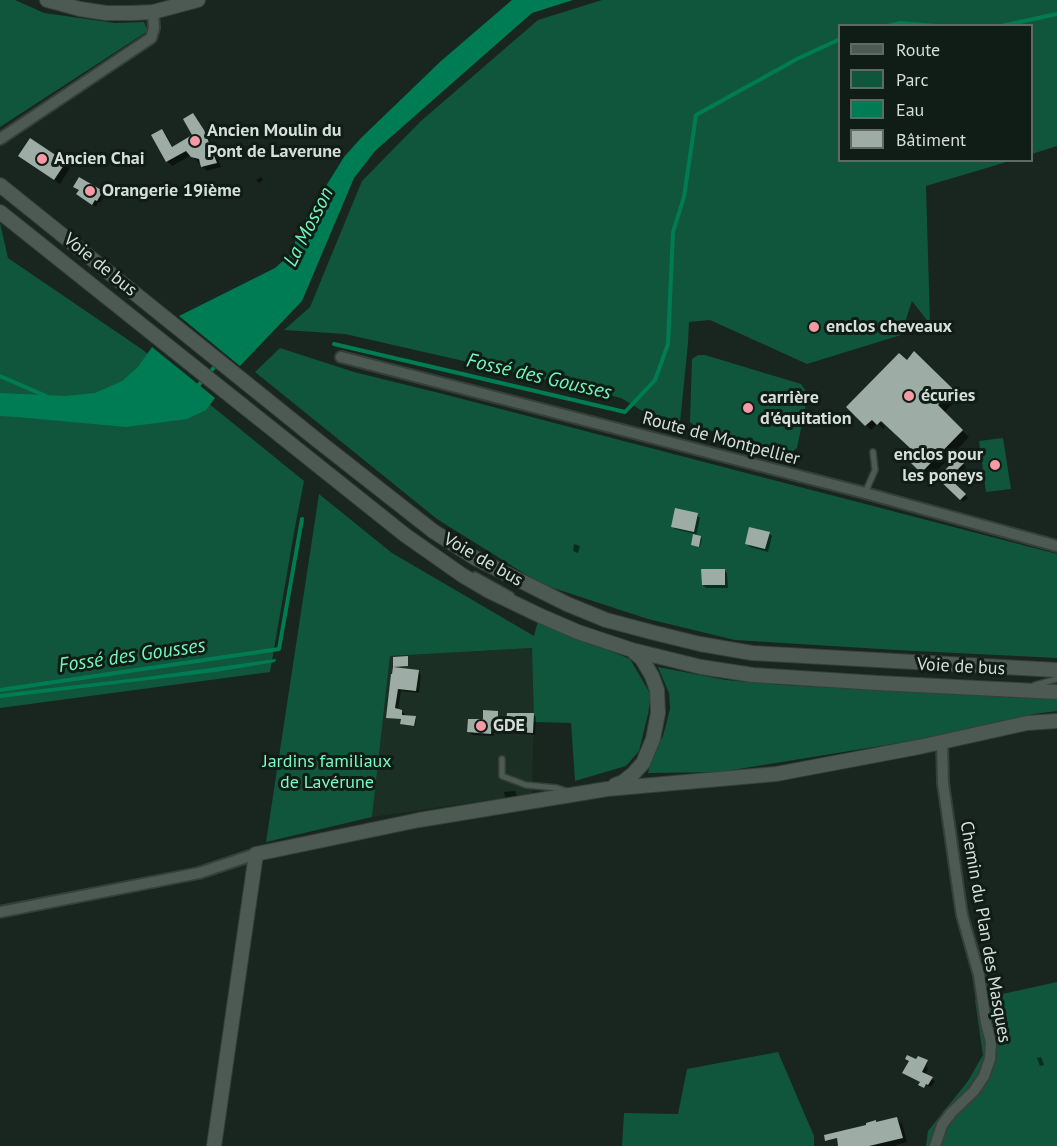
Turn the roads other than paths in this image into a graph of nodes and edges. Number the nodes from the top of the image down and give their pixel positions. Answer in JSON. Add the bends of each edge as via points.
{"nodes":[{"id":1,"x":47,"y":0,"type":"edge"},
{"id":2,"x":198,"y":0,"type":"edge"},
{"id":3,"x":153,"y":12,"type":"junction"},
{"id":4,"x":0,"y":139,"type":"edge"},
{"id":5,"x":0,"y":185,"type":"edge"},
{"id":6,"x":0,"y":205,"type":"edge"},
{"id":7,"x":0,"y":212,"type":"edge"},
{"id":8,"x":153,"y":330,"type":"junction"},
{"id":9,"x":341,"y":357,"type":"dead end"},
{"id":10,"x":238,"y":399,"type":"junction"},
{"id":11,"x":873,"y":452,"type":"dead end"},
{"id":12,"x":865,"y":493,"type":"junction"},
{"id":13,"x":1057,"y":546,"type":"edge"},
{"id":14,"x":632,"y":650,"type":"junction"},
{"id":15,"x":1057,"y":670,"type":"edge"},
{"id":16,"x":1057,"y":679,"type":"edge"},
{"id":17,"x":1057,"y":692,"type":"edge"},
{"id":18,"x":1057,"y":721,"type":"edge"},
{"id":19,"x":942,"y":742,"type":"junction"},
{"id":20,"x":502,"y":759,"type":"dead end"},
{"id":21,"x":633,"y":774,"type":"junction"},
{"id":22,"x":653,"y":785,"type":"junction"},
{"id":23,"x":607,"y":789,"type":"junction"},
{"id":24,"x":577,"y":794,"type":"junction"},
{"id":25,"x":256,"y":854,"type":"junction"},
{"id":26,"x":0,"y":912,"type":"edge"},
{"id":27,"x":214,"y":1146,"type":"edge"},
{"id":28,"x":935,"y":1146,"type":"edge"}],
"edges":[{"from":1,"to":3,"type":"main road","via":[[106,13]]},
{"from":2,"to":3,"type":"main road"},
{"from":3,"to":4,"type":"street","via":[[151,38]]},
{"from":5,"to":15,"type":"main road","via":[[433,531],[475,558],[567,604],[606,620],[752,653]]},
{"from":6,"to":8,"type":"lane","name":"Voie de bus"},
{"from":7,"to":8,"type":"main road"},
{"from":8,"to":10,"type":"main road"},
{"from":9,"to":12,"type":"street","name":"Route de Montpellier"},
{"from":10,"to":14,"type":"main road","via":[[398,530],[462,575],[541,616]]},
{"from":10,"to":16,"type":"lane","name":"Voie de bus","via":[[446,558],[533,606],[626,643],[693,660],[808,674],[1030,685]]},
{"from":11,"to":12,"type":"lane","via":[[875,470]]},
{"from":12,"to":13,"type":"street","name":"Route de Montpellier"},
{"from":14,"to":17,"type":"main road","via":[[753,675]]},
{"from":14,"to":21,"type":"main road","via":[[652,676],[658,713],[653,740],[643,763]]},
{"from":18,"to":19,"type":"main road","via":[[1027,723]]},
{"from":19,"to":22,"type":"main road","via":[[776,774]]},
{"from":19,"to":28,"type":"street","name":"Chemin du Plan des Masques","via":[[943,783],[959,895],[991,1042],[984,1076],[942,1125]]},
{"from":20,"to":24,"type":"lane","via":[[502,776],[526,785]]},
{"from":21,"to":22,"type":"main road"},
{"from":21,"to":23,"type":"main road"},
{"from":22,"to":23,"type":"main road"},
{"from":23,"to":24,"type":"main road"},
{"from":24,"to":25,"type":"main road","via":[[420,820]]},
{"from":25,"to":26,"type":"street","via":[[199,873]]},
{"from":25,"to":27,"type":"main road"}]}
